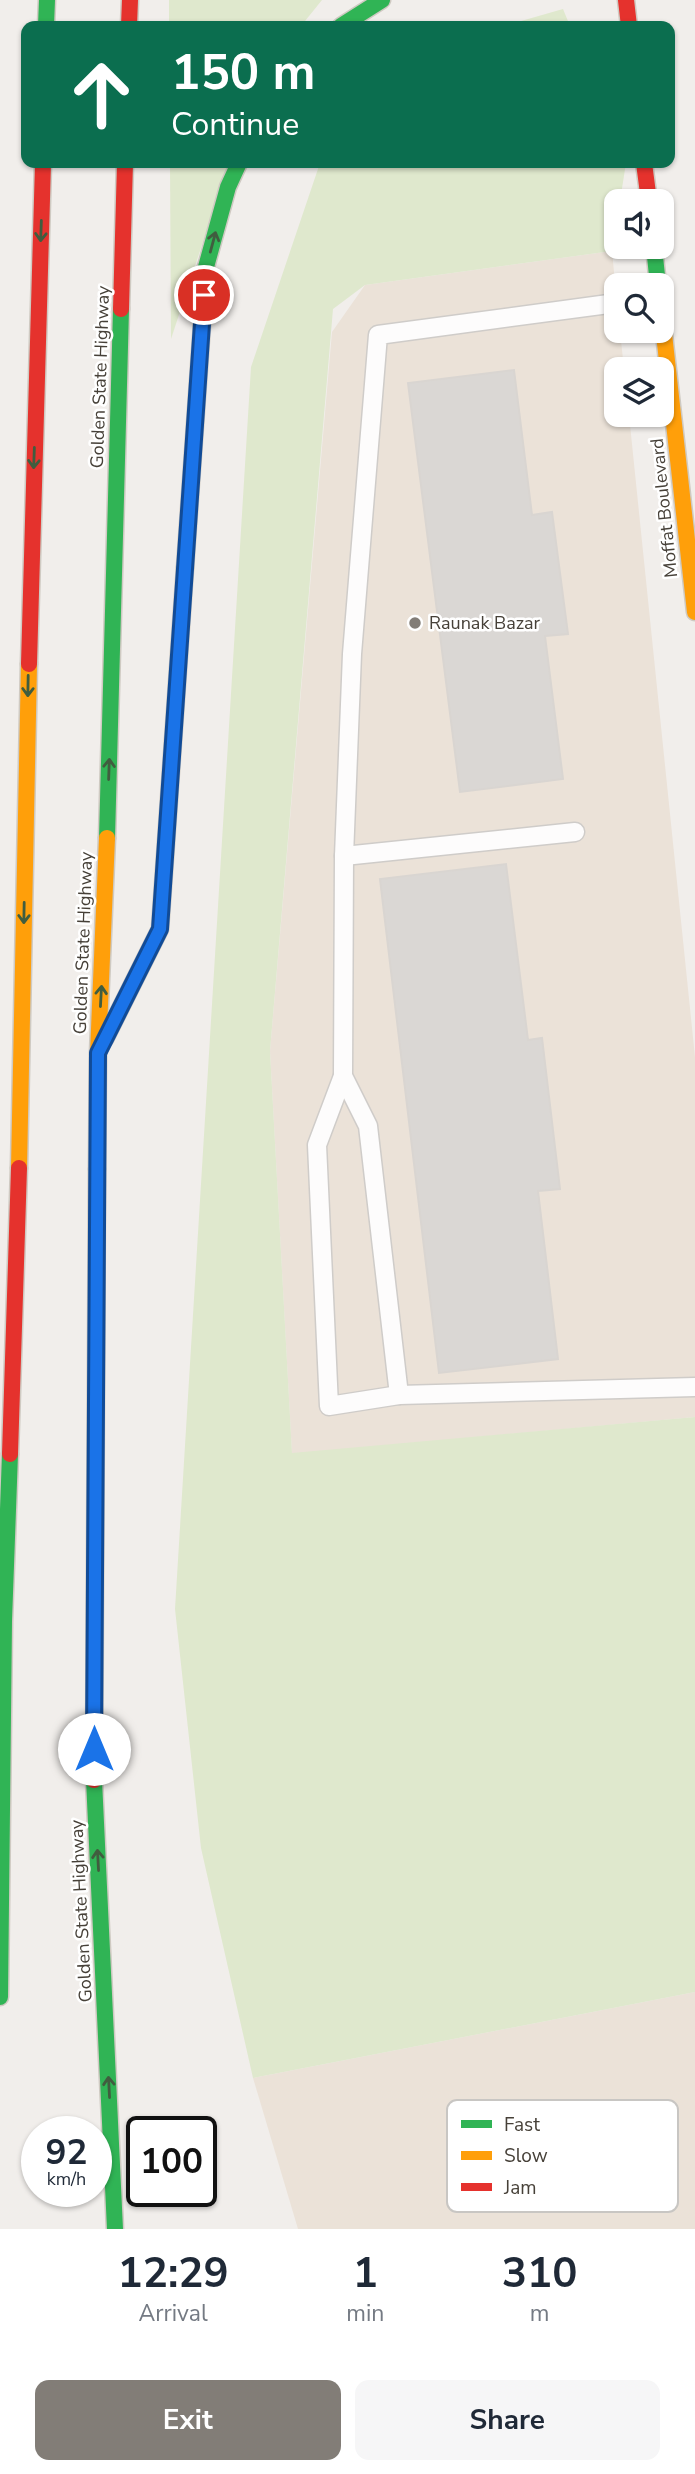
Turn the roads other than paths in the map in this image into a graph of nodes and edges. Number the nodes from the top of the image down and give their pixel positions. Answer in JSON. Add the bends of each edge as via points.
{"nodes":[{"id":1,"x":47,"y":0,"type":"edge"},
{"id":2,"x":130,"y":0,"type":"edge"},
{"id":3,"x":382,"y":0,"type":"edge"},
{"id":4,"x":626,"y":0,"type":"edge"},
{"id":5,"x":47,"y":21,"type":"edge"},
{"id":6,"x":129,"y":21,"type":"edge"},
{"id":7,"x":349,"y":21,"type":"edge"},
{"id":8,"x":628,"y":21,"type":"edge"},
{"id":9,"x":43,"y":168,"type":"edge"},
{"id":10,"x":125,"y":168,"type":"edge"},
{"id":11,"x":237,"y":168,"type":"edge"},
{"id":12,"x":645,"y":168,"type":"edge"},
{"id":13,"x":647,"y":189,"type":"edge"},
{"id":14,"x":604,"y":305,"type":"edge"},
{"id":15,"x":665,"y":343,"type":"edge"},
{"id":16,"x":695,"y":612,"type":"edge"},
{"id":17,"x":575,"y":832,"type":"dead end"},
{"id":18,"x":344,"y":856,"type":"junction"},
{"id":19,"x":98,"y":1053,"type":"junction"},
{"id":20,"x":4,"y":1072,"type":"dead end"},
{"id":21,"x":343,"y":1076,"type":"junction"},
{"id":22,"x":18,"y":1209,"type":"junction"},
{"id":23,"x":695,"y":1387,"type":"edge"},
{"id":24,"x":399,"y":1395,"type":"junction"},
{"id":25,"x":0,"y":1997,"type":"edge"},
{"id":26,"x":115,"y":2229,"type":"edge"}],
"edges":[{"from":1,"to":5,"type":"main road"},
{"from":2,"to":6,"type":"main road"},
{"from":3,"to":7,"type":"main road"},
{"from":4,"to":8,"type":"main road"},
{"from":9,"to":22,"type":"main road","one_way":true},
{"from":19,"to":10,"type":"main road","name":"Golden State Highway","one_way":true},
{"from":19,"to":11,"type":"main road","one_way":true,"via":[[160,929],[206,267]]},
{"from":12,"to":13,"type":"main road"},
{"from":14,"to":18,"type":"lane","via":[[378,335],[352,654]]},
{"from":15,"to":16,"type":"main road","name":"Moffat Boulevard"},
{"from":17,"to":18,"type":"lane"},
{"from":18,"to":21,"type":"lane"},
{"from":26,"to":19,"type":"main road","name":"Golden State Highway","one_way":true,"via":[[94,1777]]},
{"from":20,"to":22,"type":"main road"},
{"from":21,"to":24,"type":"lane","via":[[368,1126]]},
{"from":21,"to":24,"type":"lane","via":[[317,1145],[329,1406]]},
{"from":22,"to":25,"type":"main road","via":[[4,1621]]},
{"from":23,"to":24,"type":"lane"}]}
